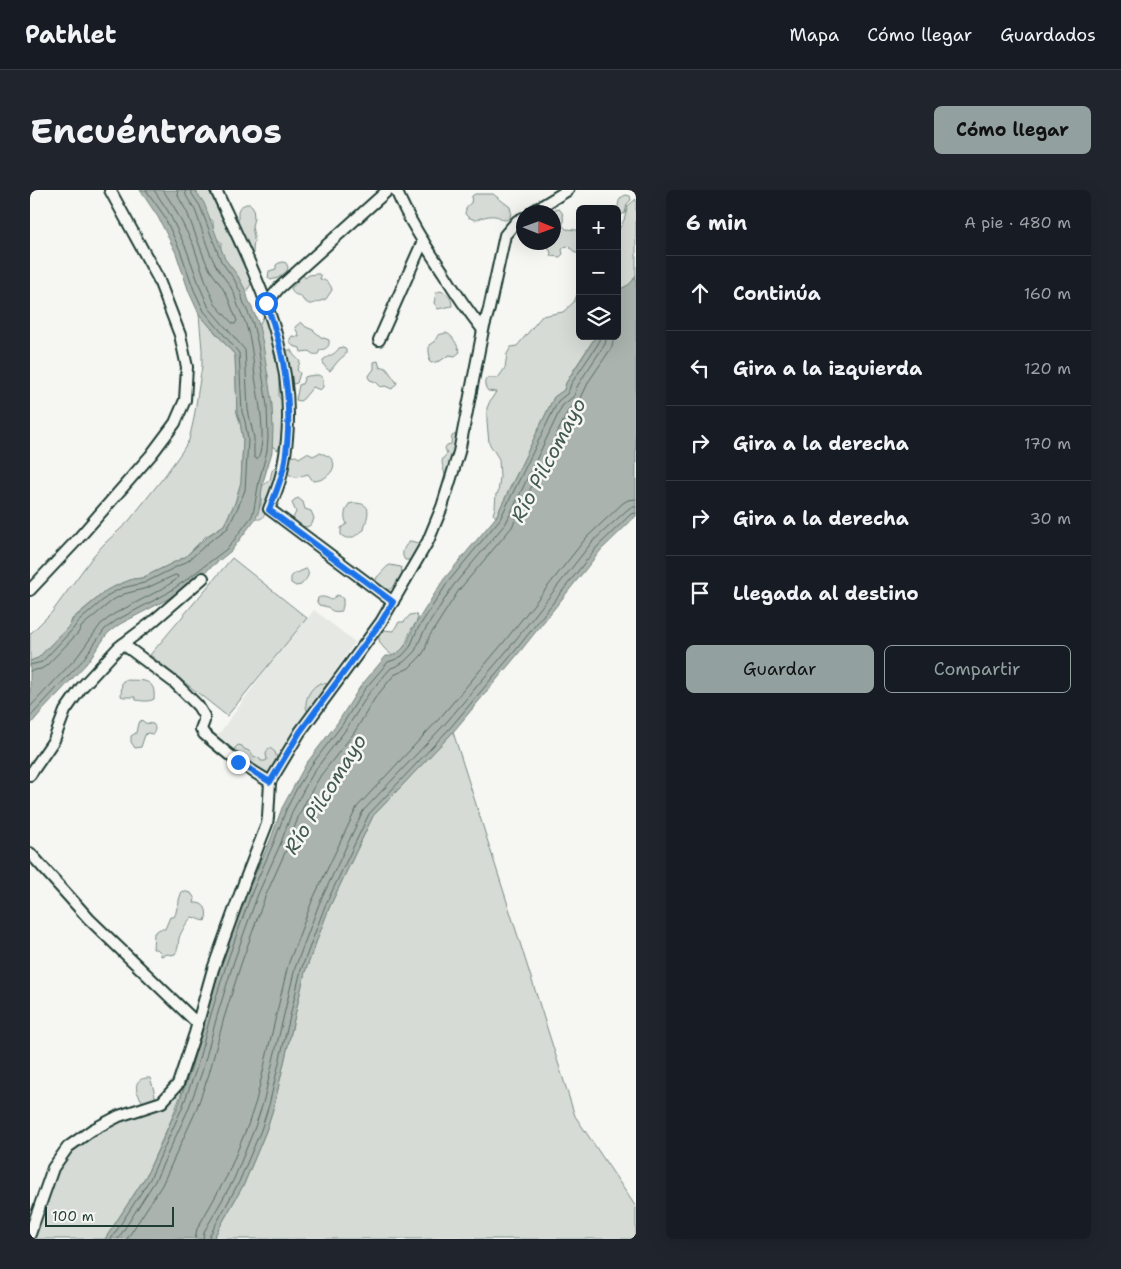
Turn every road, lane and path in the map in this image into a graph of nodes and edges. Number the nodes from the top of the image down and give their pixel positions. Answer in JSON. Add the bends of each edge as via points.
{"nodes":[{"id":1,"x":110,"y":190,"type":"edge"},
{"id":2,"x":216,"y":190,"type":"edge"},
{"id":3,"x":388,"y":190,"type":"edge"},
{"id":4,"x":396,"y":190,"type":"edge"},
{"id":5,"x":568,"y":190,"type":"edge"},
{"id":6,"x":543,"y":205,"type":"edge"},
{"id":7,"x":516,"y":222,"type":"edge"},
{"id":8,"x":423,"y":241,"type":"junction"},
{"id":9,"x":266,"y":303,"type":"junction"},
{"id":10,"x":483,"y":330,"type":"junction"},
{"id":11,"x":379,"y":340,"type":"dead end"},
{"id":12,"x":203,"y":578,"type":"dead end"},
{"id":13,"x":30,"y":590,"type":"edge"},
{"id":14,"x":393,"y":602,"type":"junction"},
{"id":15,"x":124,"y":644,"type":"junction"},
{"id":16,"x":30,"y":775,"type":"edge"},
{"id":17,"x":270,"y":782,"type":"junction"},
{"id":18,"x":30,"y":853,"type":"edge"},
{"id":19,"x":198,"y":1024,"type":"junction"},
{"id":20,"x":30,"y":1234,"type":"edge"}],
"edges":[{"from":1,"to":13,"type":"street","via":[[158,278],[180,335],[187,368],[185,400],[175,424],[151,454]]},
{"from":2,"to":9,"type":"street"},
{"from":3,"to":9,"type":"street"},
{"from":4,"to":8,"type":"street"},
{"from":5,"to":6,"type":"street"},
{"from":7,"to":10,"type":"street","via":[[505,235]]},
{"from":8,"to":10,"type":"street"},
{"from":8,"to":11,"type":"street"},
{"from":9,"to":14,"type":"street","via":[[284,364],[289,416],[283,468],[269,510]]},
{"from":10,"to":14,"type":"street","via":[[450,483],[428,541]]},
{"from":12,"to":15,"type":"street"},
{"from":14,"to":17,"type":"street","via":[[300,732]]},
{"from":15,"to":16,"type":"street","via":[[81,688],[65,711],[54,740]]},
{"from":15,"to":17,"type":"street","via":[[175,683],[198,706],[204,716],[201,730],[204,734],[238,762]]},
{"from":17,"to":19,"type":"street","via":[[267,824],[213,969]]},
{"from":18,"to":19,"type":"street","via":[[89,919]]},
{"from":19,"to":20,"type":"street","via":[[178,1084],[162,1102],[119,1116],[68,1147],[53,1168]]}]}
